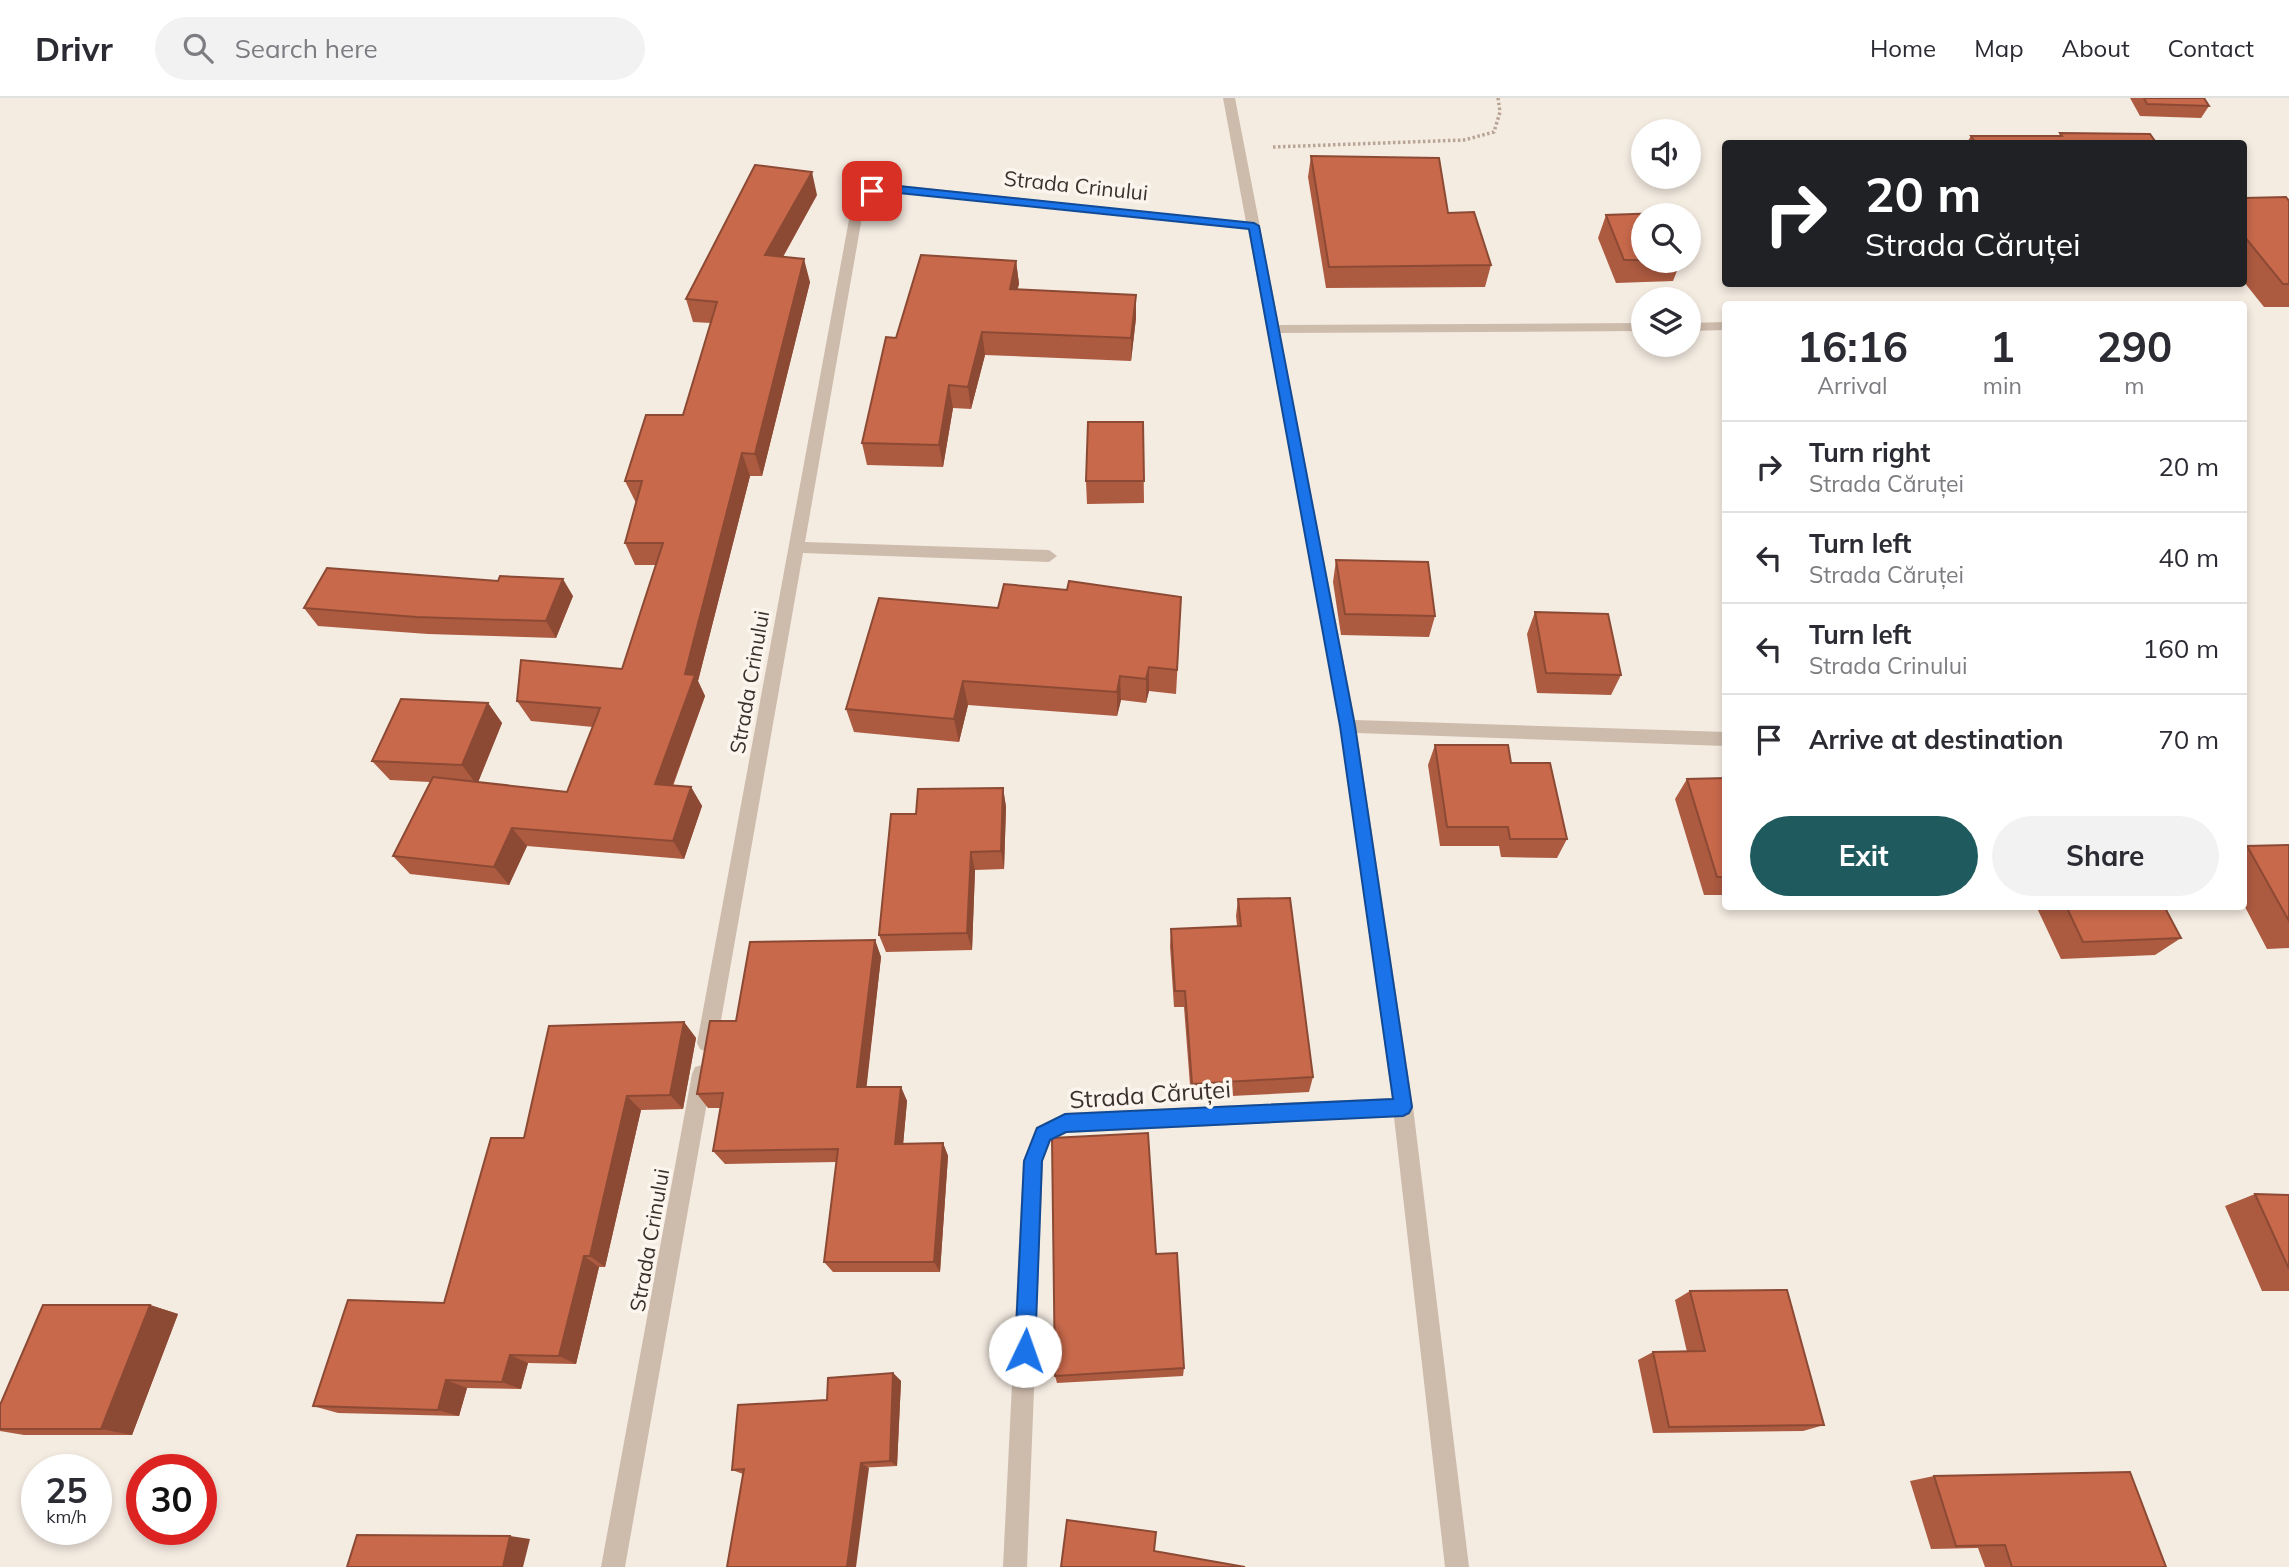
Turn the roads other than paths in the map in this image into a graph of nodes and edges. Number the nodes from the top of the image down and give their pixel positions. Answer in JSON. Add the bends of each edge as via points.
{"nodes":[{"id":1,"x":1229,"y":98,"type":"edge"},
{"id":2,"x":1254,"y":226,"type":"junction"},
{"id":3,"x":1722,"y":326,"type":"edge"},
{"id":4,"x":1631,"y":327,"type":"edge"},
{"id":5,"x":1701,"y":327,"type":"edge"},
{"id":6,"x":1273,"y":329,"type":"junction"},
{"id":7,"x":797,"y":547,"type":"junction"},
{"id":8,"x":1049,"y":556,"type":"dead end"},
{"id":9,"x":1348,"y":726,"type":"junction"},
{"id":10,"x":1722,"y":739,"type":"edge"},
{"id":11,"x":1403,"y":1107,"type":"junction"},
{"id":12,"x":613,"y":1567,"type":"edge"},
{"id":13,"x":1015,"y":1567,"type":"edge"},
{"id":14,"x":1457,"y":1567,"type":"edge"}],
"edges":[{"from":1,"to":2,"type":"street"},
{"from":2,"to":6,"type":"street"},
{"from":2,"to":7,"type":"street","name":"Strada Crinului","via":[[889,188],[859,198]]},
{"from":3,"to":5,"type":"street"},
{"from":4,"to":6,"type":"street"},
{"from":6,"to":9,"type":"street"},
{"from":7,"to":8,"type":"street"},
{"from":7,"to":12,"type":"street","name":"Strada Crinului"},
{"from":9,"to":10,"type":"street"},
{"from":9,"to":11,"type":"street"},
{"from":11,"to":13,"type":"street","name":"Strada Căruței","via":[[1065,1123],[1043,1134],[1033,1161]]},
{"from":11,"to":14,"type":"street"}]}
